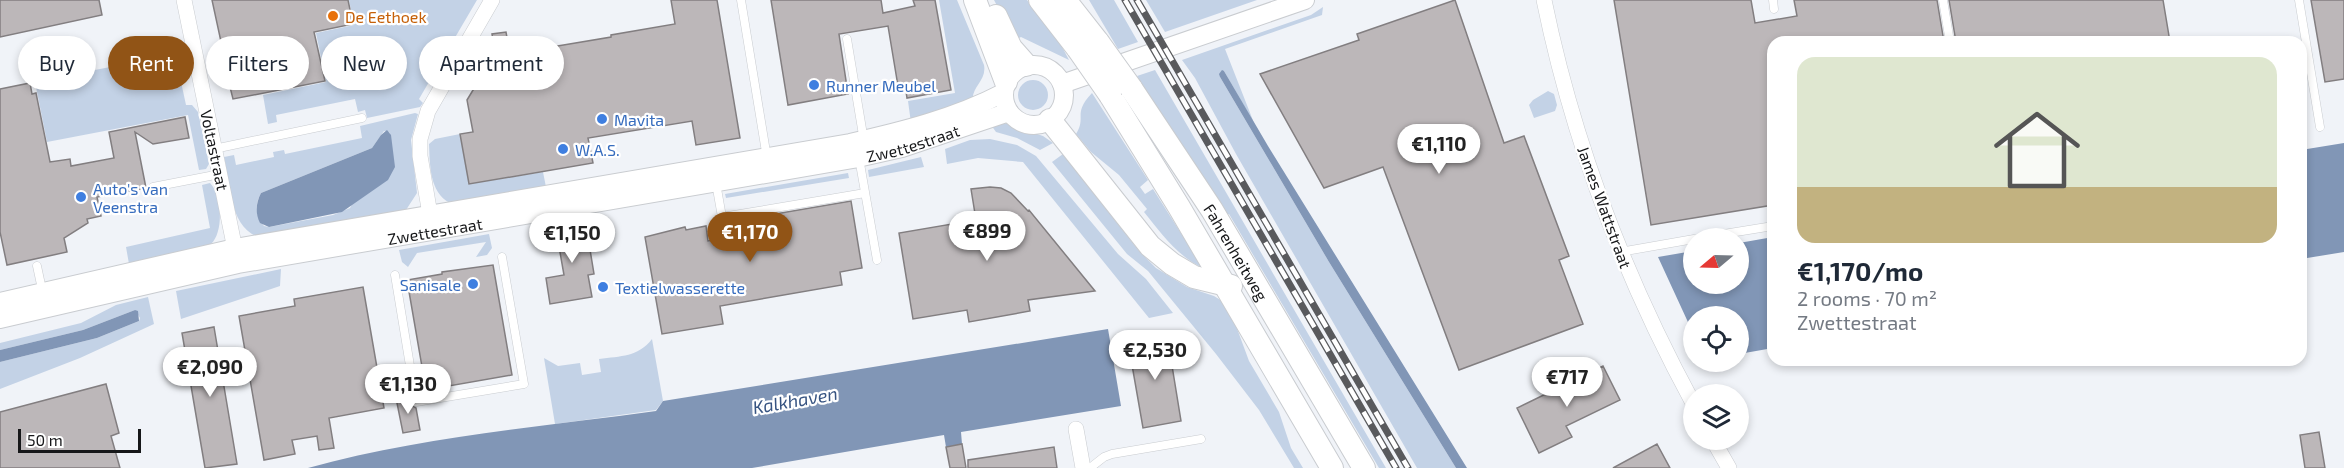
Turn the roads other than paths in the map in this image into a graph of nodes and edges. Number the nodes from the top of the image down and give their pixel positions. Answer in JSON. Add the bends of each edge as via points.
{"nodes":[{"id":1,"x":184,"y":0,"type":"edge"},
{"id":2,"x":492,"y":0,"type":"edge"},
{"id":3,"x":741,"y":0,"type":"edge"},
{"id":4,"x":1040,"y":0,"type":"edge"},
{"id":5,"x":1065,"y":0,"type":"edge"},
{"id":6,"x":1305,"y":0,"type":"edge"},
{"id":7,"x":1544,"y":0,"type":"edge"},
{"id":8,"x":1943,"y":0,"type":"edge"},
{"id":9,"x":2299,"y":0,"type":"edge"},
{"id":10,"x":977,"y":3,"type":"edge"},
{"id":11,"x":1949,"y":36,"type":"edge"},
{"id":12,"x":2305,"y":36,"type":"edge"},
{"id":13,"x":847,"y":39,"type":"dead end"},
{"id":14,"x":1088,"y":45,"type":"junction"},
{"id":15,"x":2307,"y":48,"type":"edge"},
{"id":16,"x":1026,"y":65,"type":"junction"},
{"id":17,"x":1062,"y":84,"type":"junction"},
{"id":18,"x":1004,"y":87,"type":"junction"},
{"id":19,"x":1121,"y":92,"type":"junction"},
{"id":20,"x":1009,"y":112,"type":"junction"},
{"id":21,"x":362,"y":118,"type":"dead end"},
{"id":22,"x":1050,"y":120,"type":"junction"},
{"id":23,"x":2320,"y":127,"type":"dead end"},
{"id":24,"x":214,"y":149,"type":"junction"},
{"id":25,"x":861,"y":149,"type":"junction"},
{"id":26,"x":768,"y":165,"type":"junction"},
{"id":27,"x":220,"y":174,"type":"junction"},
{"id":28,"x":714,"y":175,"type":"junction"},
{"id":29,"x":153,"y":186,"type":"dead end"},
{"id":30,"x":865,"y":192,"type":"junction"},
{"id":31,"x":431,"y":223,"type":"junction"},
{"id":32,"x":1767,"y":227,"type":"edge"},
{"id":33,"x":1749,"y":230,"type":"edge"},
{"id":34,"x":1683,"y":241,"type":"edge"},
{"id":35,"x":1620,"y":252,"type":"junction"},
{"id":36,"x":236,"y":256,"type":"junction"},
{"id":37,"x":502,"y":257,"type":"dead end"},
{"id":38,"x":876,"y":260,"type":"dead end"},
{"id":39,"x":37,"y":266,"type":"dead end"},
{"id":40,"x":395,"y":275,"type":"dead end"},
{"id":41,"x":1224,"y":285,"type":"junction"},
{"id":42,"x":45,"y":300,"type":"junction"},
{"id":43,"x":0,"y":302,"type":"edge"},
{"id":44,"x":0,"y":319,"type":"edge"},
{"id":45,"x":1290,"y":343,"type":"junction"},
{"id":46,"x":1683,"y":384,"type":"edge"},
{"id":47,"x":1076,"y":429,"type":"dead end"},
{"id":48,"x":1202,"y":439,"type":"dead end"},
{"id":49,"x":1719,"y":450,"type":"edge"},
{"id":50,"x":1083,"y":468,"type":"edge"},
{"id":51,"x":1090,"y":468,"type":"edge"},
{"id":52,"x":1332,"y":468,"type":"edge"},
{"id":53,"x":1364,"y":468,"type":"edge"},
{"id":54,"x":1729,"y":468,"type":"edge"}],
"edges":[{"from":1,"to":24,"type":"street","name":"Voltastraat"},
{"from":2,"to":31,"type":"street","via":[[428,111],[420,139]]},
{"from":3,"to":26,"type":"lane"},
{"from":4,"to":14,"type":"main road"},
{"from":5,"to":14,"type":"main road"},
{"from":6,"to":17,"type":"street"},
{"from":7,"to":35,"type":"street","name":"James Wattstraat","via":[[1578,134]]},
{"from":8,"to":11,"type":"lane"},
{"from":9,"to":12,"type":"lane"},
{"from":10,"to":16,"type":"main road"},
{"from":10,"to":18,"type":"main road"},
{"from":13,"to":25,"type":"lane"},
{"from":14,"to":19,"type":"main road","name":"Fahrenheitweg","bridge":true},
{"from":15,"to":23,"type":"lane"},
{"from":16,"to":17,"type":"street","via":[[1052,70]]},
{"from":16,"to":18,"type":"street"},
{"from":17,"to":22,"type":"street","via":[[1064,100]]},
{"from":18,"to":20,"type":"street","via":[[1004,103]]},
{"from":18,"to":25,"type":"street","name":"Zwettestraat","via":[[980,105],[898,132]]},
{"from":19,"to":41,"type":"main road","name":"Fahrenheitweg"},
{"from":19,"to":45,"type":"main road","name":"Fahrenheitweg","via":[[1212,210]]},
{"from":20,"to":22,"type":"street","via":[[1024,124]]},
{"from":20,"to":25,"type":"street","name":"Zwettestraat","via":[[908,146]]},
{"from":21,"to":24,"type":"lane"},
{"from":22,"to":41,"type":"main road","via":[[1150,246],[1194,277]]},
{"from":24,"to":27,"type":"street","name":"Voltastraat"},
{"from":25,"to":26,"type":"street","name":"Zwettestraat"},
{"from":25,"to":30,"type":"lane"},
{"from":26,"to":28,"type":"street","name":"Zwettestraat"},
{"from":27,"to":29,"type":"lane"},
{"from":27,"to":36,"type":"street","name":"Voltastraat"},
{"from":28,"to":30,"type":"lane","via":[[722,217]]},
{"from":28,"to":31,"type":"street","name":"Zwettestraat"},
{"from":30,"to":38,"type":"lane"},
{"from":31,"to":36,"type":"street","name":"Zwettestraat"},
{"from":32,"to":33,"type":"lane"},
{"from":34,"to":35,"type":"lane"},
{"from":35,"to":46,"type":"street","name":"James Wattstraat"},
{"from":36,"to":42,"type":"street","name":"Zwettestraat"},
{"from":37,"to":40,"type":"lane","via":[[524,384],[416,402]]},
{"from":39,"to":42,"type":"lane"},
{"from":41,"to":45,"type":"main road","via":[[1242,290],[1267,329]]},
{"from":41,"to":52,"type":"main road","name":"Fahrenheitweg"},
{"from":42,"to":43,"type":"street","name":"Zwettestraat"},
{"from":42,"to":44,"type":"street","name":"Zwettestraat"},
{"from":45,"to":53,"type":"main road","name":"Fahrenheitweg"},
{"from":47,"to":50,"type":"street"},
{"from":48,"to":51,"type":"lane","via":[[1112,454]]},
{"from":49,"to":54,"type":"street"}]}
